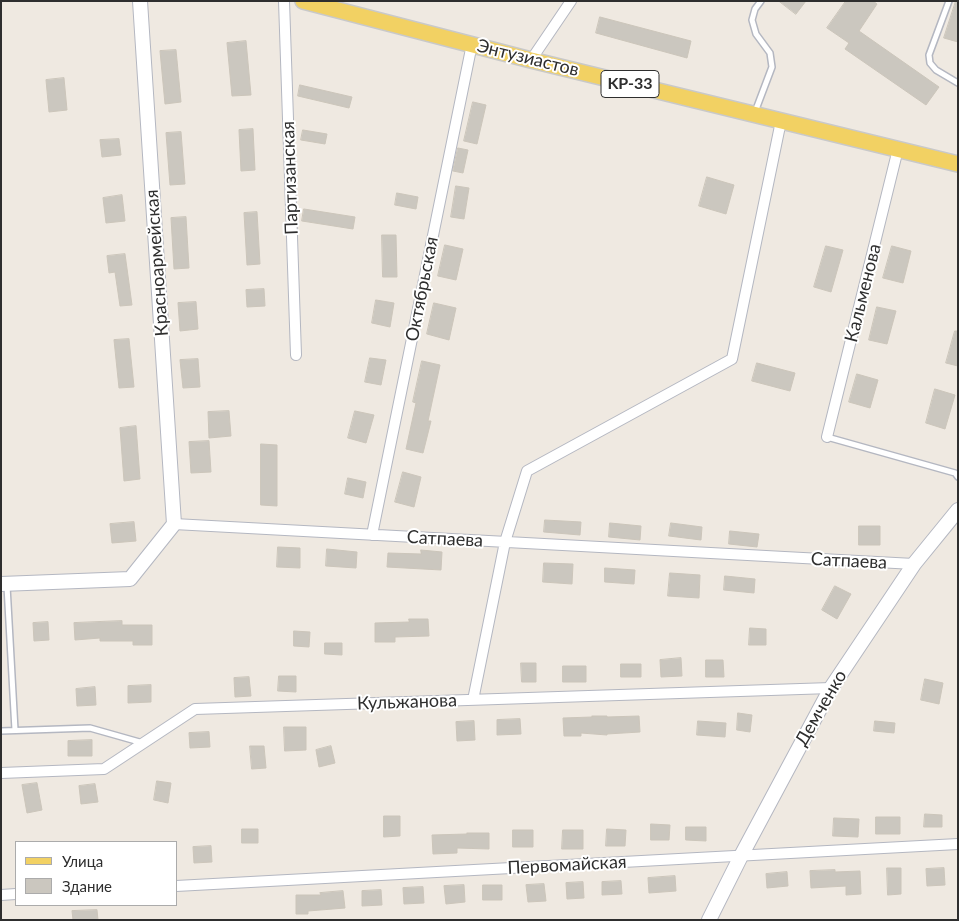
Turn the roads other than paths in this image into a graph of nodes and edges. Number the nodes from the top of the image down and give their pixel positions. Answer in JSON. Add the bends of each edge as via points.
{"nodes":[{"id":1,"x":140,"y":1,"type":"edge"},
{"id":2,"x":284,"y":1,"type":"edge"},
{"id":3,"x":303,"y":1,"type":"edge"},
{"id":4,"x":571,"y":1,"type":"edge"},
{"id":5,"x":761,"y":1,"type":"edge"},
{"id":6,"x":949,"y":1,"type":"edge"},
{"id":7,"x":472,"y":44,"type":"junction"},
{"id":8,"x":531,"y":60,"type":"junction"},
{"id":9,"x":958,"y":83,"type":"edge"},
{"id":10,"x":755,"y":114,"type":"junction"},
{"id":11,"x":781,"y":121,"type":"junction"},
{"id":12,"x":898,"y":149,"type":"junction"},
{"id":13,"x":958,"y":164,"type":"edge"},
{"id":14,"x":296,"y":355,"type":"dead end"},
{"id":15,"x":827,"y":437,"type":"joint"},
{"id":16,"x":958,"y":477,"type":"edge"},
{"id":17,"x":958,"y":510,"type":"edge"},
{"id":18,"x":174,"y":524,"type":"junction"},
{"id":19,"x":372,"y":535,"type":"junction"},
{"id":20,"x":505,"y":542,"type":"junction"},
{"id":21,"x":914,"y":564,"type":"junction"},
{"id":22,"x":4,"y":583,"type":"edge"},
{"id":23,"x":831,"y":688,"type":"junction"},
{"id":24,"x":473,"y":700,"type":"junction"},
{"id":25,"x":15,"y":730,"type":"junction"},
{"id":26,"x":1,"y":731,"type":"edge"},
{"id":27,"x":143,"y":743,"type":"junction"},
{"id":28,"x":1,"y":773,"type":"edge"},
{"id":29,"x":958,"y":844,"type":"edge"},
{"id":30,"x":741,"y":856,"type":"junction"},
{"id":31,"x":178,"y":886,"type":"edge"},
{"id":32,"x":15,"y":894,"type":"edge"},
{"id":33,"x":1,"y":895,"type":"edge"},
{"id":34,"x":709,"y":920,"type":"edge"}],
"edges":[{"from":1,"to":18,"type":"street","name":"Красноармейская"},
{"from":2,"to":14,"type":"street","name":"Партизанская"},
{"from":3,"to":7,"type":"main road","name":"Энтузиастов","number":"KP-33"},
{"from":4,"to":8,"type":"street"},
{"from":5,"to":10,"type":"lane","via":[[752,20],[756,34],[770,53],[772,67]]},
{"from":6,"to":9,"type":"lane","via":[[930,63]]},
{"from":7,"to":8,"type":"main road","name":"Энтузиастов","number":"KP-33"},
{"from":7,"to":19,"type":"street","name":"Октябрьская"},
{"from":8,"to":10,"type":"main road","name":"Энтузиастов","number":"KP-33"},
{"from":10,"to":11,"type":"main road","name":"Энтузиастов","number":"KP-33"},
{"from":11,"to":12,"type":"main road","name":"Энтузиастов","number":"KP-33"},
{"from":11,"to":20,"type":"street","via":[[732,359],[527,470]]},
{"from":12,"to":13,"type":"main road","name":"Энтузиастов","number":"KP-33"},
{"from":12,"to":15,"type":"street","name":"Кальменова"},
{"from":15,"to":16,"type":"lane","via":[[956,473]]},
{"from":17,"to":21,"type":"street","name":"Демченко"},
{"from":18,"to":19,"type":"street","name":"Сатпаева"},
{"from":18,"to":22,"type":"street","via":[[130,579]]},
{"from":19,"to":20,"type":"street","name":"Сатпаева"},
{"from":20,"to":21,"type":"street","name":"Сатпаева"},
{"from":20,"to":24,"type":"street"},
{"from":21,"to":23,"type":"street","name":"Демченко"},
{"from":22,"to":25,"type":"lane"},
{"from":23,"to":24,"type":"street","name":"Кульжанова"},
{"from":23,"to":30,"type":"street","name":"Демченко"},
{"from":24,"to":27,"type":"street","name":"Кульжанова","via":[[195,709]]},
{"from":25,"to":26,"type":"lane"},
{"from":25,"to":27,"type":"lane","via":[[90,728]]},
{"from":27,"to":28,"type":"street","name":"Кульжанова","via":[[104,769]]},
{"from":29,"to":30,"type":"street","name":"Первомайская"},
{"from":30,"to":31,"type":"street","name":"Первомайская"},
{"from":30,"to":34,"type":"street","name":"Демченко"},
{"from":32,"to":33,"type":"street"}]}
